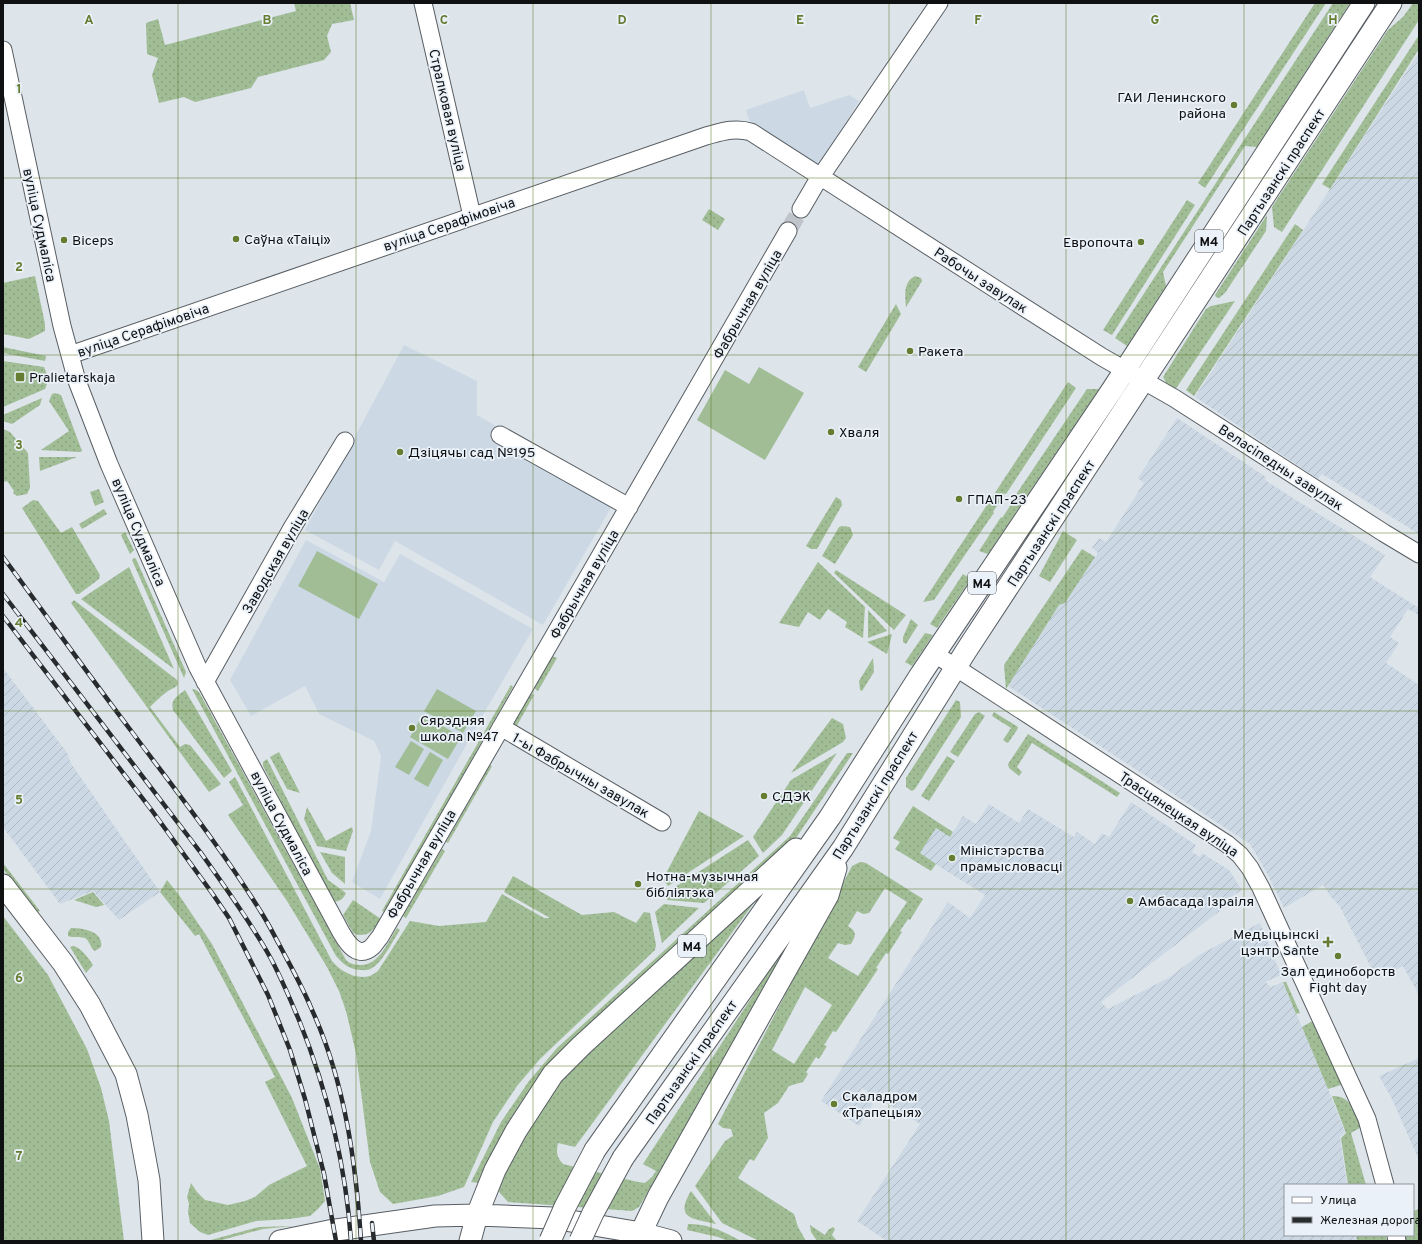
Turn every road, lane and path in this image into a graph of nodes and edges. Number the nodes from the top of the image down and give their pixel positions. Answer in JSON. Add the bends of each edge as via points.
{"nodes":[{"id":1,"x":423,"y":3,"type":"edge"},
{"id":2,"x":939,"y":3,"type":"edge"},
{"id":3,"x":1364,"y":3,"type":"edge"},
{"id":4,"x":1391,"y":3,"type":"edge"},
{"id":5,"x":1337,"y":44,"type":"junction"},
{"id":6,"x":3,"y":50,"type":"edge"},
{"id":7,"x":1355,"y":59,"type":"junction"},
{"id":8,"x":821,"y":177,"type":"junction"},
{"id":9,"x":802,"y":209,"type":"tunnel mouth"},
{"id":10,"x":472,"y":216,"type":"junction"},
{"id":11,"x":788,"y":231,"type":"tunnel mouth"},
{"id":12,"x":70,"y":355,"type":"junction"},
{"id":13,"x":1125,"y":370,"type":"junction"},
{"id":14,"x":1143,"y":380,"type":"junction"},
{"id":15,"x":500,"y":435,"type":"dead end"},
{"id":16,"x":345,"y":440,"type":"dead end"},
{"id":17,"x":628,"y":507,"type":"junction"},
{"id":18,"x":1419,"y":554,"type":"edge"},
{"id":19,"x":935,"y":654,"type":"junction"},
{"id":20,"x":956,"y":668,"type":"junction"},
{"id":21,"x":205,"y":682,"type":"junction"},
{"id":22,"x":501,"y":727,"type":"junction"},
{"id":23,"x":830,"y":817,"type":"junction"},
{"id":24,"x":662,"y":822,"type":"dead end"},
{"id":25,"x":843,"y":848,"type":"junction"},
{"id":26,"x":3,"y":885,"type":"edge"},
{"id":27,"x":380,"y":937,"type":"joint"},
{"id":28,"x":1385,"y":1184,"type":"edge"},
{"id":29,"x":477,"y":1215,"type":"junction"},
{"id":30,"x":639,"y":1237,"type":"edge"},
{"id":31,"x":153,"y":1241,"type":"edge"},
{"id":32,"x":280,"y":1241,"type":"edge"},
{"id":33,"x":470,"y":1241,"type":"edge"},
{"id":34,"x":550,"y":1241,"type":"edge"},
{"id":35,"x":580,"y":1241,"type":"edge"},
{"id":36,"x":671,"y":1241,"type":"edge"}],
"edges":[{"from":1,"to":10,"type":"street","name":"Стралковая вуліца"},
{"from":2,"to":8,"type":"street"},
{"from":3,"to":5,"type":"main road","name":"Партызанскі праспект","number":"М4"},
{"from":4,"to":7,"type":"main road","name":"Партызанскі праспект","number":"М4"},
{"from":5,"to":7,"type":"main road","via":[[1352,43]]},
{"from":5,"to":13,"type":"main road","name":"Партызанскі праспект","number":"М4"},
{"from":6,"to":12,"type":"street","name":"вуліца Судмаліса"},
{"from":7,"to":14,"type":"main road","name":"Партызанскі праспект","number":"М4"},
{"from":8,"to":9,"type":"street"},
{"from":8,"to":10,"type":"street","name":"вуліца Серафімовіча","via":[[751,132],[743,129],[729,130]]},
{"from":8,"to":13,"type":"street","name":"Рабочы завулак"},
{"from":10,"to":12,"type":"street","name":"вуліца Серафімовіча"},
{"from":11,"to":17,"type":"street","name":"Фабрычная вуліца"},
{"from":12,"to":21,"type":"street","name":"вуліца Судмаліса","via":[[77,382],[110,464]]},
{"from":13,"to":14,"type":"street","name":"Рабочы завулак"},
{"from":13,"to":19,"type":"main road","name":"Партызанскі праспект","number":"М4"},
{"from":14,"to":18,"type":"street","name":"Веласіпедны завулак"},
{"from":14,"to":20,"type":"main road","name":"Партызанскі праспект","number":"М4"},
{"from":15,"to":17,"type":"street"},
{"from":16,"to":21,"type":"street","name":"Заводская вуліца"},
{"from":17,"to":22,"type":"street","name":"Фабрычная вуліца"},
{"from":19,"to":20,"type":"street","name":"Трасцянецкая вуліца"},
{"from":19,"to":23,"type":"main road","name":"Партызанскі праспект","number":"М4"},
{"from":20,"to":25,"type":"main road","name":"Партызанскі праспект","number":"М4"},
{"from":20,"to":28,"type":"street","name":"Трасцянецкая вуліца","via":[[1179,812],[1240,855],[1261,888],[1367,1119]]},
{"from":21,"to":27,"type":"street","name":"вуліца Судмаліса","via":[[334,921],[351,947],[357,951],[364,951],[371,948]]},
{"from":22,"to":24,"type":"street","name":"1-ы Фабрычны завулак"},
{"from":22,"to":27,"type":"street","name":"Фабрычная вуліца"},
{"from":23,"to":29,"type":"main road","number":"М4","via":[[581,1046],[554,1074],[516,1131]]},
{"from":23,"to":34,"type":"main road","name":"Партызанскі праспект","bridge":true,"via":[[595,1150]]},
{"from":25,"to":30,"type":"main road","number":"М4","via":[[828,895],[658,1197]]},
{"from":25,"to":35,"type":"main road","name":"Партызанскі праспект","bridge":true,"via":[[623,1158]]},
{"from":26,"to":31,"type":"main road","via":[[63,963],[90,1005],[126,1074],[137,1115],[149,1180]]},
{"from":29,"to":30,"type":"main road","via":[[553,1218]]},
{"from":29,"to":32,"type":"main road","via":[[428,1217],[329,1231]]},
{"from":29,"to":33,"type":"main road"},
{"from":30,"to":36,"type":"main road"}]}
